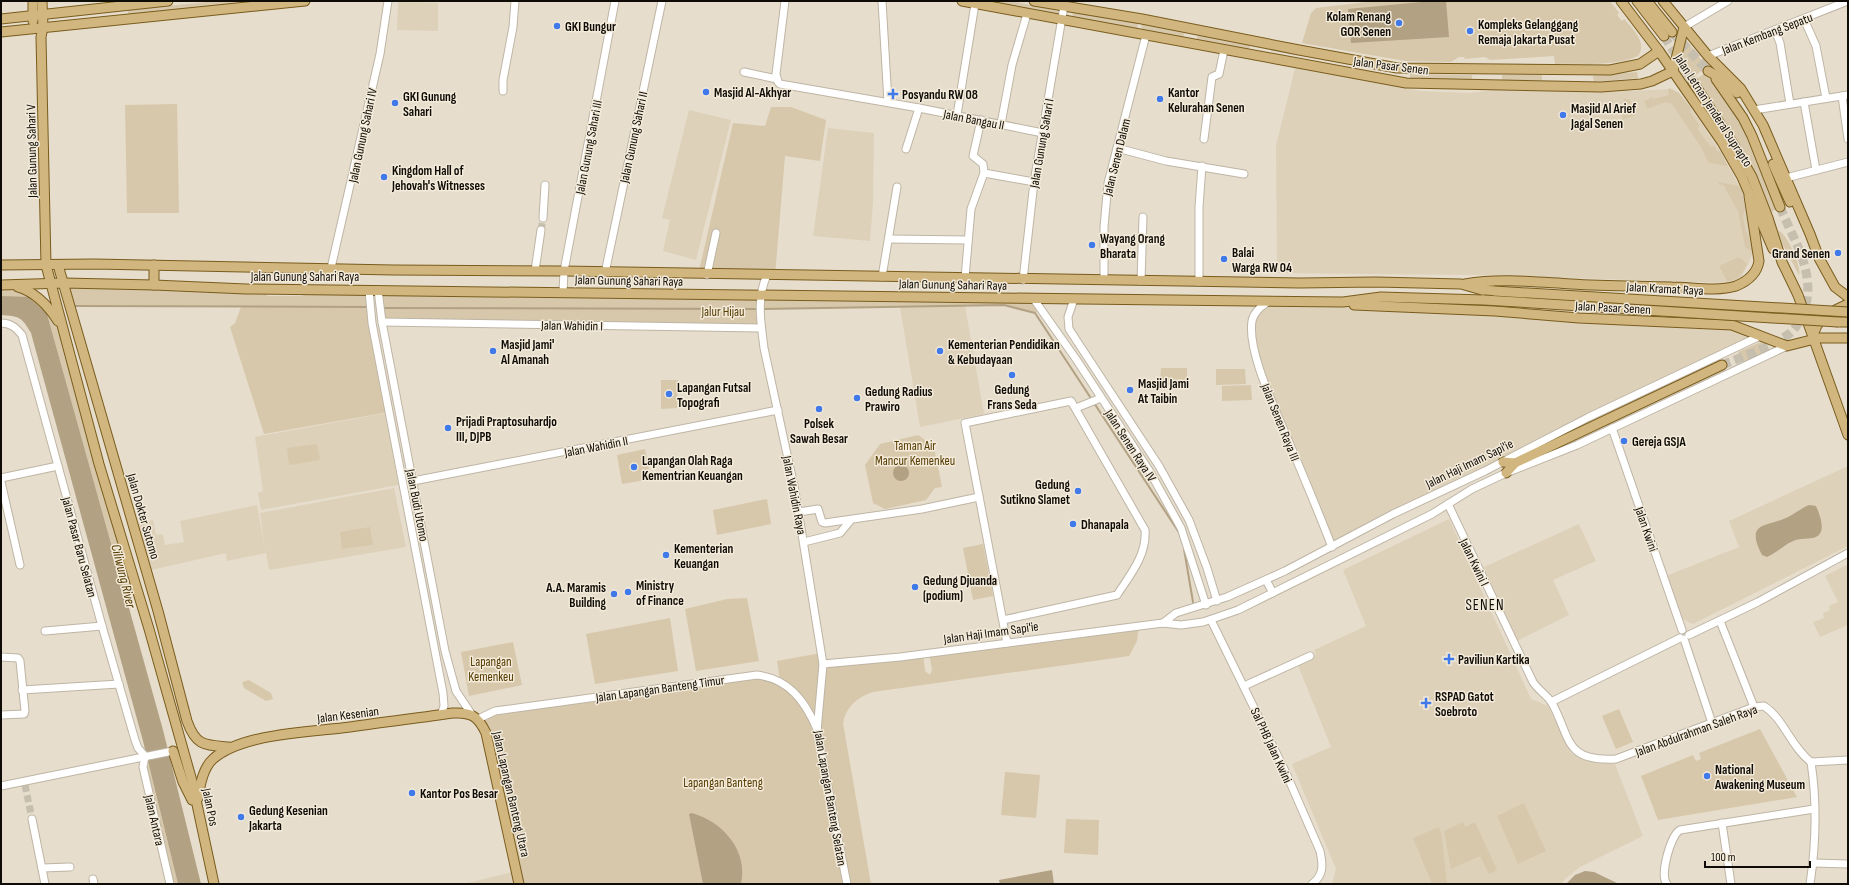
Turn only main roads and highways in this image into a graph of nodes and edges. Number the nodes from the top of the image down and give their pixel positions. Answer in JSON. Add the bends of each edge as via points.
{"nodes":[{"id":1,"x":33,"y":1,"type":"edge"},
{"id":2,"x":42,"y":1,"type":"edge"},
{"id":3,"x":168,"y":1,"type":"edge"},
{"id":4,"x":305,"y":1,"type":"edge"},
{"id":5,"x":962,"y":1,"type":"edge"},
{"id":6,"x":1034,"y":1,"type":"edge"},
{"id":7,"x":1620,"y":1,"type":"edge"},
{"id":8,"x":1637,"y":1,"type":"edge"},
{"id":9,"x":1647,"y":1,"type":"edge"},
{"id":10,"x":1663,"y":1,"type":"edge"},
{"id":11,"x":131,"y":3,"type":"edge"},
{"id":12,"x":113,"y":8,"type":"junction"},
{"id":13,"x":43,"y":15,"type":"junction"},
{"id":14,"x":33,"y":16,"type":"junction"},
{"id":15,"x":1,"y":19,"type":"edge"},
{"id":16,"x":113,"y":20,"type":"junction"},
{"id":17,"x":1684,"y":27,"type":"junction"},
{"id":18,"x":39,"y":28,"type":"junction"},
{"id":19,"x":1192,"y":29,"type":"junction"},
{"id":20,"x":1,"y":32,"type":"edge"},
{"id":21,"x":1189,"y":43,"type":"junction"},
{"id":22,"x":1660,"y":51,"type":"junction"},
{"id":23,"x":1583,"y":70,"type":"junction"},
{"id":24,"x":1673,"y":71,"type":"junction"},
{"id":25,"x":1693,"y":82,"type":"tunnel mouth"},
{"id":26,"x":1583,"y":87,"type":"junction"},
{"id":27,"x":1749,"y":196,"type":"junction"},
{"id":28,"x":1780,"y":207,"type":"tunnel mouth"},
{"id":29,"x":1814,"y":248,"type":"junction"},
{"id":30,"x":1782,"y":262,"type":"junction"},
{"id":31,"x":1,"y":265,"type":"edge"},
{"id":32,"x":46,"y":265,"type":"junction"},
{"id":33,"x":58,"y":265,"type":"junction"},
{"id":34,"x":154,"y":265,"type":"junction"},
{"id":35,"x":64,"y":283,"type":"junction"},
{"id":36,"x":50,"y":284,"type":"junction"},
{"id":37,"x":154,"y":284,"type":"junction"},
{"id":38,"x":1,"y":285,"type":"edge"},
{"id":39,"x":1463,"y":285,"type":"junction"},
{"id":40,"x":15,"y":286,"type":"junction"},
{"id":41,"x":1848,"y":296,"type":"edge"},
{"id":42,"x":1484,"y":300,"type":"joint"},
{"id":43,"x":1257,"y":301,"type":"joint"},
{"id":44,"x":1343,"y":302,"type":"junction"},
{"id":45,"x":1848,"y":304,"type":"edge"},
{"id":46,"x":1848,"y":312,"type":"edge"},
{"id":47,"x":1848,"y":322,"type":"edge"},
{"id":48,"x":61,"y":324,"type":"junction"},
{"id":49,"x":1848,"y":338,"type":"edge"},
{"id":50,"x":1813,"y":339,"type":"junction"},
{"id":51,"x":1787,"y":346,"type":"joint"},
{"id":52,"x":1722,"y":365,"type":"tunnel mouth"},
{"id":53,"x":87,"y":366,"type":"junction"},
{"id":54,"x":74,"y":370,"type":"junction"},
{"id":55,"x":1848,"y":435,"type":"edge"},
{"id":56,"x":1503,"y":462,"type":"road end"},
{"id":57,"x":1515,"y":463,"type":"junction"},
{"id":58,"x":1506,"y":473,"type":"road end"},
{"id":59,"x":475,"y":717,"type":"joint"},
{"id":60,"x":178,"y":736,"type":"joint"},
{"id":61,"x":229,"y":747,"type":"junction"},
{"id":62,"x":172,"y":751,"type":"road end"},
{"id":63,"x":197,"y":807,"type":"junction"},
{"id":64,"x":214,"y":884,"type":"edge"},
{"id":65,"x":519,"y":884,"type":"edge"}],
"edges":[{"from":1,"to":14,"type":"main road"},
{"from":2,"to":13,"type":"main road"},
{"from":3,"to":11,"type":"main road"},
{"from":4,"to":16,"type":"main road"},
{"from":5,"to":21,"type":"main road","name":"Jalan Pasar Senen"},
{"from":6,"to":19,"type":"main road","name":"Jalan Pasar Senen"},
{"from":7,"to":22,"type":"main road","name":"Jalan Letnan Jenderal Suprapto"},
{"from":8,"to":9,"type":"main road","via":[[1668,34]]},
{"from":10,"to":17,"type":"main road","name":"Jalan Letnan Jenderal Suprapto"},
{"from":11,"to":12,"type":"main road"},
{"from":12,"to":13,"type":"main road"},
{"from":12,"to":16,"type":"main road"},
{"from":13,"to":14,"type":"main road"},
{"from":13,"to":18,"type":"main road"},
{"from":14,"to":15,"type":"main road"},
{"from":14,"to":18,"type":"main road"},
{"from":16,"to":18,"type":"main road"},
{"from":17,"to":24,"type":"main road"},
{"from":17,"to":29,"type":"main road","name":"Jalan Letnan Jenderal Suprapto","via":[[1741,89],[1763,125]]},
{"from":18,"to":20,"type":"main road"},
{"from":18,"to":32,"type":"main road","name":"Jalan Gunung Sahari V"},
{"from":19,"to":21,"type":"main road"},
{"from":19,"to":23,"type":"main road","name":"Jalan Pasar Senen","via":[[1408,69]]},
{"from":21,"to":26,"type":"main road","name":"Jalan Pasar Senen","via":[[1406,83]]},
{"from":22,"to":23,"type":"main road","name":"Jalan Pasar Senen","via":[[1640,64],[1630,67]]},
{"from":22,"to":24,"type":"main road","name":"Jalan Letnan Jenderal Suprapto"},
{"from":23,"to":26,"type":"main road"},
{"from":24,"to":26,"type":"main road","name":"Jalan Pasar Senen","via":[[1641,84]]},
{"from":24,"to":27,"type":"main road","name":"Jalan Letnan Jenderal Suprapto","via":[[1722,142],[1742,177]]},
{"from":25,"to":30,"type":"main road","name":"Jalan Letnan Jenderal Suprapto","via":[[1752,177]]},
{"from":27,"to":30,"type":"main road","name":"Jalan Letnan Jenderal Suprapto"},
{"from":27,"to":39,"type":"main road","via":[[1758,268],[1745,282],[1734,286],[1708,288],[1503,280]]},
{"from":28,"to":29,"type":"main road","name":"Jalan Letnan Jenderal Suprapto","via":[[1743,118],[1708,71],[1721,78],[1746,106],[1762,134],[1780,182],[1805,235]]},
{"from":29,"to":41,"type":"main road","name":"Jalan Letnan Jenderal Suprapto","via":[[1835,287]]},
{"from":30,"to":50,"type":"main road","name":"Jalan Letnan Jenderal Suprapto","via":[[1798,295]]},
{"from":31,"to":32,"type":"main road","name":"Jalan Gunung Sahari Raya"},
{"from":32,"to":33,"type":"main road","name":"Jalan Gunung Sahari Raya"},
{"from":32,"to":36,"type":"main road","name":"Jalan Dokter Sutomo"},
{"from":33,"to":34,"type":"main road","name":"Jalan Gunung Sahari Raya"},
{"from":33,"to":35,"type":"main road","name":"Jalan Dokter Sutomo"},
{"from":34,"to":37,"type":"main road"},
{"from":34,"to":39,"type":"main road","name":"Jalan Gunung Sahari Raya"},
{"from":35,"to":36,"type":"main road","name":"Jalan Gunung Sahari Raya"},
{"from":35,"to":37,"type":"main road","name":"Jalan Gunung Sahari Raya"},
{"from":35,"to":53,"type":"main road","name":"Jalan Dokter Sutomo"},
{"from":36,"to":40,"type":"main road","name":"Jalan Gunung Sahari Raya"},
{"from":36,"to":48,"type":"main road","name":"Jalan Dokter Sutomo"},
{"from":37,"to":43,"type":"main road","name":"Jalan Gunung Sahari Raya","via":[[374,294],[563,292],[760,299],[1032,298]]},
{"from":38,"to":40,"type":"main road","name":"Jalan Gunung Sahari Raya"},
{"from":39,"to":46,"type":"main road","name":"Jalan Kramat Raya","bridge":true,"via":[[1494,291]]},
{"from":40,"to":48,"type":"main road","via":[[26,289],[39,299]]},
{"from":42,"to":44,"type":"main road","name":"Jalan Pasar Senen","via":[[1381,297]]},
{"from":42,"to":47,"type":"main road","name":"Jalan Kramat Raya","bridge":true},
{"from":43,"to":44,"type":"main road","name":"Jalan Pasar Senen"},
{"from":44,"to":51,"type":"main road","name":"Jalan Pasar Senen","via":[[1357,305],[1495,310],[1579,318],[1732,325]]},
{"from":45,"to":50,"type":"main road","via":[[1820,320],[1814,329]]},
{"from":48,"to":54,"type":"main road","name":"Jalan Dokter Sutomo"},
{"from":49,"to":50,"type":"main road"},
{"from":50,"to":51,"type":"main road","name":"Jalan Haji Imam Sapi'ie"},
{"from":50,"to":55,"type":"main road","name":"Jalan Letnan Jenderal Suprapto"},
{"from":52,"to":57,"type":"main road"},
{"from":53,"to":54,"type":"main road"},
{"from":53,"to":61,"type":"main road","name":"Jalan Dokter Sutomo","via":[[191,733],[198,741]]},
{"from":54,"to":60,"type":"main road","name":"Jalan Dokter Sutomo"},
{"from":56,"to":57,"type":"main road"},
{"from":57,"to":58,"type":"main road"},
{"from":59,"to":61,"type":"main road","name":"Jalan Kesenian","via":[[462,712],[269,737]]},
{"from":59,"to":65,"type":"main road","name":"Jalan Lapangan Banteng Utara","via":[[486,733]]},
{"from":60,"to":63,"type":"main road","name":"Jalan Pos"},
{"from":61,"to":63,"type":"main road","via":[[212,760],[205,771]]},
{"from":62,"to":63,"type":"main road"},
{"from":63,"to":64,"type":"main road","name":"Jalan Pos"}]}
